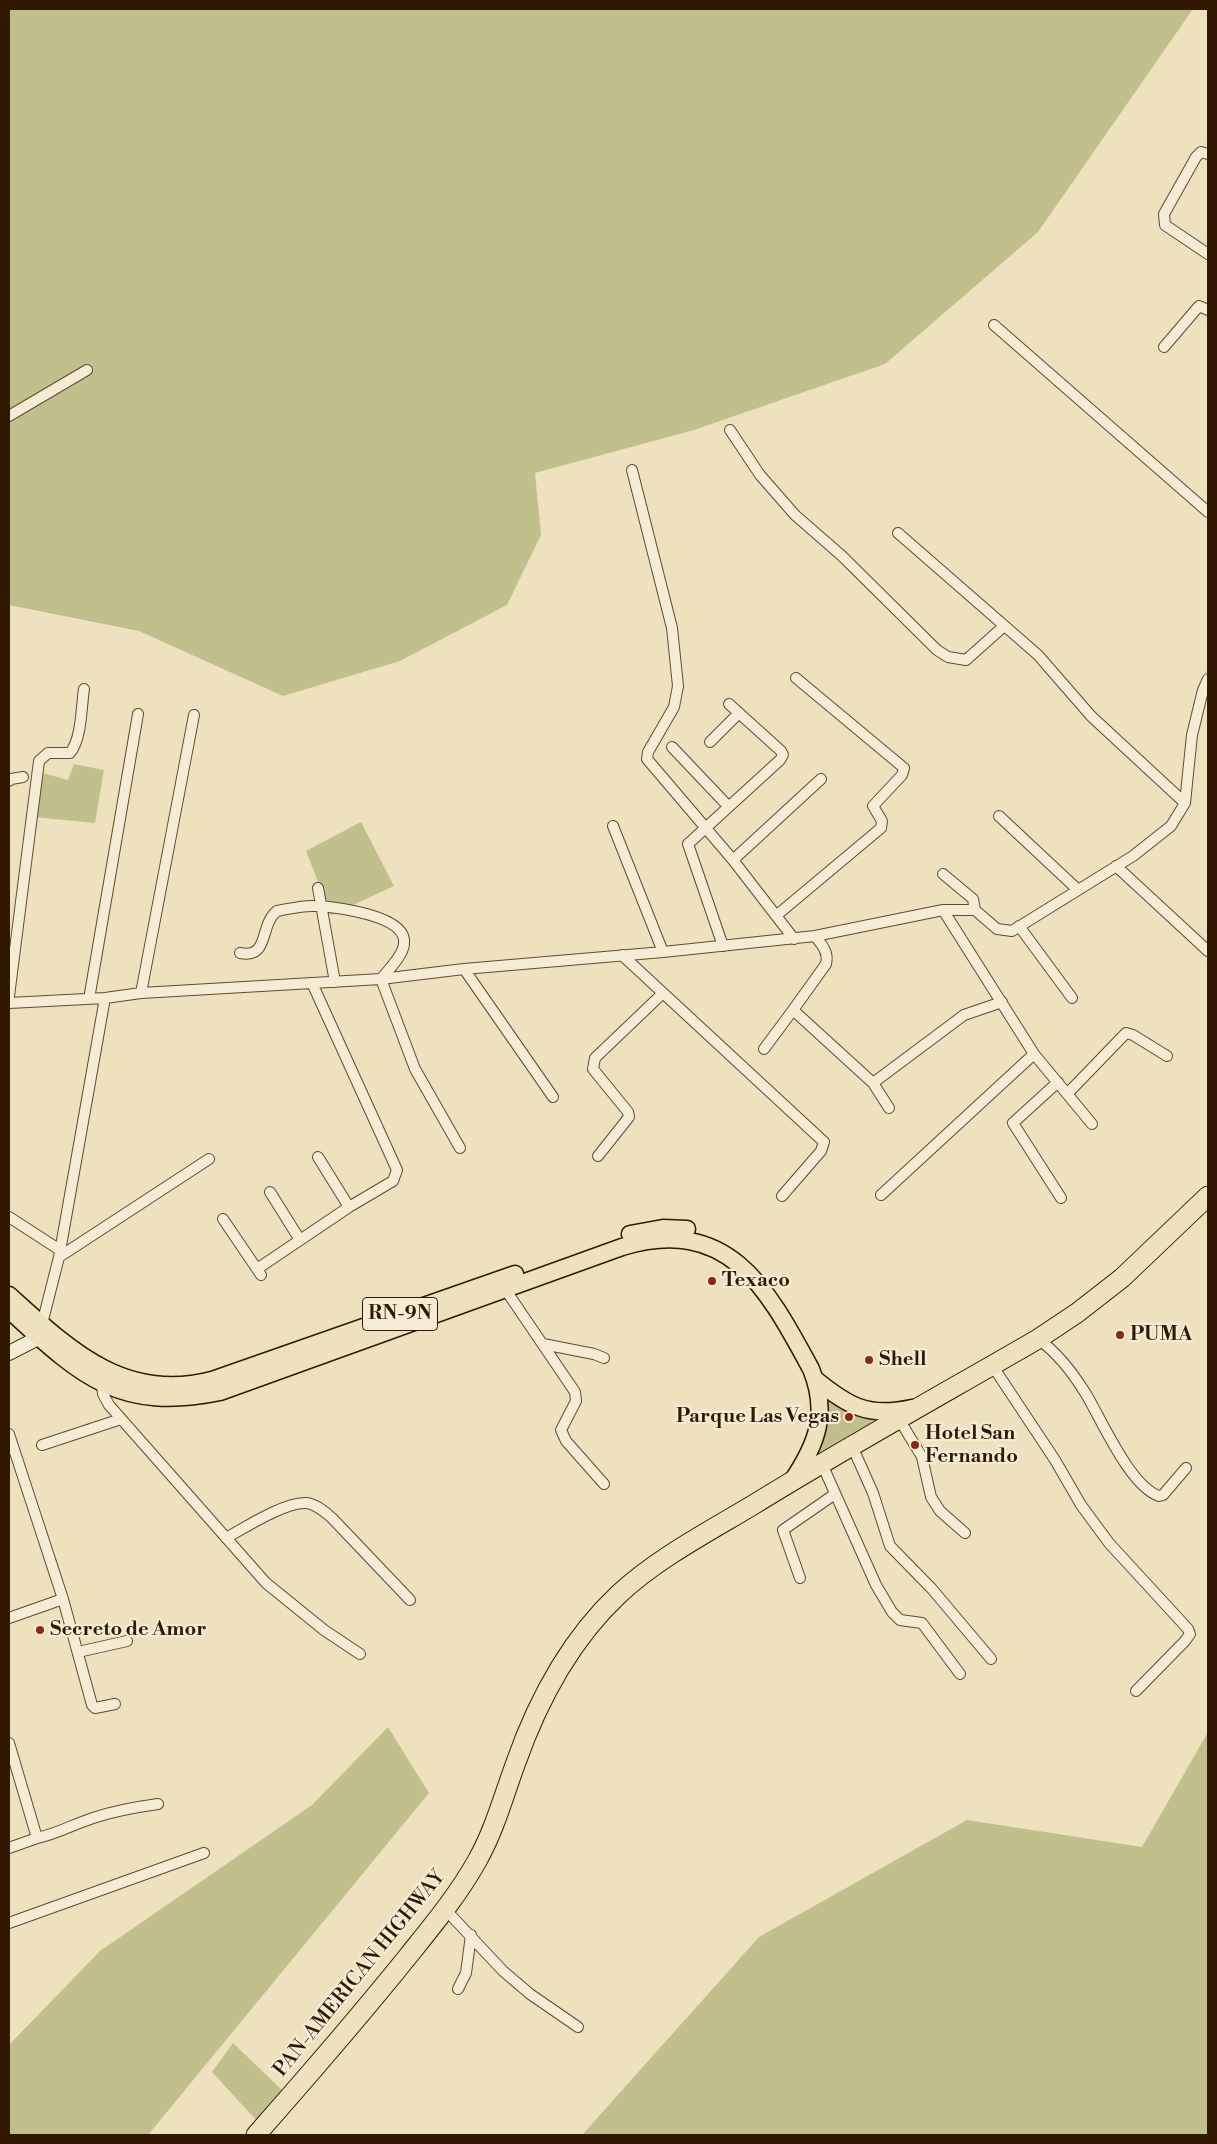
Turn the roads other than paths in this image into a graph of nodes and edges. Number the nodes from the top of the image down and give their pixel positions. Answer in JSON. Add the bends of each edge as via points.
{"nodes":[{"id":1,"x":1208,"y":154,"type":"edge"},
{"id":2,"x":1208,"y":254,"type":"edge"},
{"id":3,"x":1208,"y":310,"type":"edge"},
{"id":4,"x":994,"y":326,"type":"dead end"},
{"id":5,"x":1164,"y":347,"type":"dead end"},
{"id":6,"x":87,"y":370,"type":"dead end"},
{"id":7,"x":9,"y":416,"type":"edge"},
{"id":8,"x":730,"y":430,"type":"dead end"},
{"id":9,"x":632,"y":470,"type":"dead end"},
{"id":10,"x":1208,"y":512,"type":"edge"},
{"id":11,"x":898,"y":533,"type":"dead end"},
{"id":12,"x":1003,"y":627,"type":"junction"},
{"id":13,"x":796,"y":678,"type":"dead end"},
{"id":14,"x":1208,"y":679,"type":"edge"},
{"id":15,"x":84,"y":689,"type":"dead end"},
{"id":16,"x":729,"y":704,"type":"dead end"},
{"id":17,"x":739,"y":713,"type":"junction"},
{"id":18,"x":138,"y":714,"type":"dead end"},
{"id":19,"x":194,"y":715,"type":"dead end"},
{"id":20,"x":710,"y":742,"type":"dead end"},
{"id":21,"x":672,"y":747,"type":"dead end"},
{"id":22,"x":23,"y":777,"type":"dead end"},
{"id":23,"x":822,"y":779,"type":"dead end"},
{"id":24,"x":9,"y":781,"type":"edge"},
{"id":25,"x":1185,"y":803,"type":"junction"},
{"id":26,"x":728,"y":806,"type":"junction"},
{"id":27,"x":999,"y":816,"type":"dead end"},
{"id":28,"x":613,"y":826,"type":"dead end"},
{"id":29,"x":706,"y":827,"type":"junction"},
{"id":30,"x":733,"y":860,"type":"junction"},
{"id":31,"x":1116,"y":866,"type":"junction"},
{"id":32,"x":944,"y":874,"type":"dead end"},
{"id":33,"x":318,"y":888,"type":"dead end"},
{"id":34,"x":1077,"y":890,"type":"junction"},
{"id":35,"x":321,"y":907,"type":"junction"},
{"id":36,"x":943,"y":910,"type":"junction"},
{"id":37,"x":975,"y":910,"type":"junction"},
{"id":38,"x":778,"y":915,"type":"junction"},
{"id":39,"x":1019,"y":926,"type":"junction"},
{"id":40,"x":815,"y":936,"type":"junction"},
{"id":41,"x":794,"y":939,"type":"junction"},
{"id":42,"x":723,"y":946,"type":"junction"},
{"id":43,"x":1208,"y":951,"type":"edge"},
{"id":44,"x":663,"y":952,"type":"junction"},
{"id":45,"x":240,"y":953,"type":"dead end"},
{"id":46,"x":622,"y":955,"type":"junction"},
{"id":47,"x":464,"y":969,"type":"junction"},
{"id":48,"x":381,"y":979,"type":"junction"},
{"id":49,"x":334,"y":982,"type":"junction"},
{"id":50,"x":312,"y":983,"type":"junction"},
{"id":51,"x":141,"y":992,"type":"junction"},
{"id":52,"x":662,"y":994,"type":"junction"},
{"id":53,"x":9,"y":996,"type":"edge"},
{"id":54,"x":89,"y":998,"type":"junction"},
{"id":55,"x":105,"y":998,"type":"junction"},
{"id":56,"x":1072,"y":998,"type":"dead end"},
{"id":57,"x":1002,"y":1002,"type":"junction"},
{"id":58,"x":9,"y":1003,"type":"edge"},
{"id":59,"x":794,"y":1010,"type":"junction"},
{"id":60,"x":764,"y":1049,"type":"dead end"},
{"id":61,"x":1034,"y":1054,"type":"junction"},
{"id":62,"x":1167,"y":1056,"type":"dead end"},
{"id":63,"x":1058,"y":1082,"type":"junction"},
{"id":64,"x":872,"y":1083,"type":"junction"},
{"id":65,"x":1068,"y":1093,"type":"junction"},
{"id":66,"x":553,"y":1098,"type":"dead end"},
{"id":67,"x":889,"y":1108,"type":"dead end"},
{"id":68,"x":1092,"y":1124,"type":"dead end"},
{"id":69,"x":460,"y":1148,"type":"dead end"},
{"id":70,"x":598,"y":1156,"type":"dead end"},
{"id":71,"x":318,"y":1157,"type":"dead end"},
{"id":72,"x":208,"y":1159,"type":"dead end"},
{"id":73,"x":270,"y":1192,"type":"dead end"},
{"id":74,"x":881,"y":1195,"type":"dead end"},
{"id":75,"x":782,"y":1196,"type":"dead end"},
{"id":76,"x":1208,"y":1196,"type":"edge"},
{"id":77,"x":1061,"y":1198,"type":"dead end"},
{"id":78,"x":349,"y":1207,"type":"junction"},
{"id":79,"x":9,"y":1217,"type":"edge"},
{"id":80,"x":223,"y":1219,"type":"dead end"},
{"id":81,"x":300,"y":1240,"type":"junction"},
{"id":82,"x":59,"y":1253,"type":"junction"},
{"id":83,"x":505,"y":1289,"type":"junction"},
{"id":84,"x":9,"y":1294,"type":"edge"},
{"id":85,"x":9,"y":1310,"type":"edge"},
{"id":86,"x":779,"y":1311,"type":"junction"},
{"id":87,"x":40,"y":1331,"type":"junction"},
{"id":88,"x":1038,"y":1339,"type":"junction"},
{"id":89,"x":543,"y":1344,"type":"junction"},
{"id":90,"x":9,"y":1353,"type":"edge"},
{"id":91,"x":604,"y":1358,"type":"dead end"},
{"id":92,"x":992,"y":1365,"type":"junction"},
{"id":93,"x":815,"y":1379,"type":"junction"},
{"id":94,"x":102,"y":1384,"type":"junction"},
{"id":95,"x":919,"y":1407,"type":"junction"},
{"id":96,"x":899,"y":1418,"type":"junction"},
{"id":97,"x":121,"y":1419,"type":"junction"},
{"id":98,"x":9,"y":1434,"type":"edge"},
{"id":99,"x":42,"y":1445,"type":"dead end"},
{"id":100,"x":852,"y":1446,"type":"junction"},
{"id":101,"x":822,"y":1464,"type":"junction"},
{"id":102,"x":1186,"y":1468,"type":"dead end"},
{"id":103,"x":792,"y":1481,"type":"junction"},
{"id":104,"x":604,"y":1484,"type":"dead end"},
{"id":105,"x":836,"y":1494,"type":"junction"},
{"id":106,"x":964,"y":1533,"type":"dead end"},
{"id":107,"x":226,"y":1538,"type":"junction"},
{"id":108,"x":800,"y":1578,"type":"dead end"},
{"id":109,"x":63,"y":1599,"type":"junction"},
{"id":110,"x":410,"y":1600,"type":"dead end"},
{"id":111,"x":9,"y":1618,"type":"edge"},
{"id":112,"x":127,"y":1641,"type":"dead end"},
{"id":113,"x":78,"y":1652,"type":"junction"},
{"id":114,"x":360,"y":1654,"type":"dead end"},
{"id":115,"x":991,"y":1659,"type":"dead end"},
{"id":116,"x":960,"y":1674,"type":"dead end"},
{"id":117,"x":1136,"y":1691,"type":"dead end"},
{"id":118,"x":115,"y":1704,"type":"dead end"},
{"id":119,"x":9,"y":1743,"type":"edge"},
{"id":120,"x":158,"y":1804,"type":"dead end"},
{"id":121,"x":37,"y":1838,"type":"junction"},
{"id":122,"x":9,"y":1848,"type":"edge"},
{"id":123,"x":204,"y":1853,"type":"dead end"},
{"id":124,"x":445,"y":1909,"type":"junction"},
{"id":125,"x":9,"y":1923,"type":"edge"},
{"id":126,"x":470,"y":1935,"type":"junction"},
{"id":127,"x":458,"y":1989,"type":"dead end"},
{"id":128,"x":578,"y":2027,"type":"dead end"},
{"id":129,"x":256,"y":2135,"type":"edge"}],
"edges":[{"from":1,"to":2,"type":"street","via":[[1201,152],[1196,157],[1163,219],[1165,225]]},
{"from":3,"to":5,"type":"street","via":[[1198,306]]},
{"from":4,"to":10,"type":"street"},
{"from":6,"to":7,"type":"street"},
{"from":8,"to":12,"type":"street","via":[[760,475],[795,515],[842,556],[937,650],[948,657],[966,660]]},
{"from":9,"to":29,"type":"street","via":[[672,628],[678,686],[674,707],[647,759]]},
{"from":11,"to":12,"type":"street"},
{"from":12,"to":25,"type":"street","via":[[1038,655],[1091,716]]},
{"from":13,"to":38,"type":"street","via":[[904,768],[902,776],[873,806],[882,821],[882,828]]},
{"from":14,"to":25,"type":"street","via":[[1192,734]]},
{"from":15,"to":53,"type":"street","via":[[73,750],[70,753],[48,753],[39,761]]},
{"from":16,"to":17,"type":"street"},
{"from":17,"to":20,"type":"street"},
{"from":17,"to":26,"type":"street","via":[[782,755]]},
{"from":18,"to":54,"type":"street"},
{"from":19,"to":51,"type":"street"},
{"from":21,"to":26,"type":"street"},
{"from":22,"to":24,"type":"street"},
{"from":23,"to":30,"type":"street"},
{"from":25,"to":31,"type":"street","via":[[1171,826],[1158,838]]},
{"from":26,"to":29,"type":"street"},
{"from":27,"to":34,"type":"street"},
{"from":28,"to":44,"type":"street"},
{"from":29,"to":30,"type":"street"},
{"from":29,"to":42,"type":"street","via":[[688,847]]},
{"from":30,"to":38,"type":"street"},
{"from":31,"to":34,"type":"street"},
{"from":31,"to":43,"type":"street"},
{"from":32,"to":37,"type":"street","via":[[973,899]]},
{"from":33,"to":35,"type":"street"},
{"from":34,"to":39,"type":"street"},
{"from":35,"to":45,"type":"street","via":[[276,911],[268,920],[256,952],[250,955]]},
{"from":35,"to":48,"type":"street","via":[[360,912],[386,920],[404,936],[404,945]]},
{"from":35,"to":49,"type":"street"},
{"from":36,"to":37,"type":"street"},
{"from":36,"to":40,"type":"street"},
{"from":36,"to":57,"type":"street"},
{"from":37,"to":39,"type":"street","via":[[997,929],[1012,931]]},
{"from":38,"to":41,"type":"street"},
{"from":39,"to":56,"type":"street"},
{"from":40,"to":41,"type":"street"},
{"from":40,"to":59,"type":"street","via":[[825,950],[826,964]]},
{"from":41,"to":42,"type":"street"},
{"from":42,"to":44,"type":"street"},
{"from":44,"to":46,"type":"street"},
{"from":46,"to":47,"type":"street"},
{"from":46,"to":52,"type":"street"},
{"from":47,"to":48,"type":"street"},
{"from":47,"to":66,"type":"street"},
{"from":48,"to":49,"type":"street"},
{"from":48,"to":69,"type":"street","via":[[414,1069]]},
{"from":49,"to":50,"type":"street"},
{"from":50,"to":51,"type":"street"},
{"from":50,"to":78,"type":"street","via":[[397,1170],[393,1181]]},
{"from":51,"to":55,"type":"street"},
{"from":52,"to":70,"type":"street","via":[[595,1058],[592,1065],[629,1117]]},
{"from":52,"to":75,"type":"street","via":[[824,1142],[825,1146]]},
{"from":54,"to":55,"type":"street"},
{"from":54,"to":58,"type":"street"},
{"from":55,"to":82,"type":"street"},
{"from":57,"to":61,"type":"street"},
{"from":57,"to":64,"type":"street","via":[[964,1015]]},
{"from":59,"to":60,"type":"street"},
{"from":59,"to":64,"type":"street"},
{"from":61,"to":63,"type":"street"},
{"from":61,"to":74,"type":"street"},
{"from":62,"to":65,"type":"street","via":[[1134,1034],[1126,1033]]},
{"from":63,"to":65,"type":"street"},
{"from":63,"to":77,"type":"street","via":[[1013,1123]]},
{"from":64,"to":67,"type":"street"},
{"from":65,"to":68,"type":"street"},
{"from":71,"to":78,"type":"street"},
{"from":72,"to":82,"type":"street"},
{"from":73,"to":81,"type":"street"},
{"from":76,"to":88,"type":"highway","name":"PAN-AMERICAN HIGHWAY","via":[[1122,1278]]},
{"from":78,"to":81,"type":"street"},
{"from":79,"to":82,"type":"street"},
{"from":80,"to":81,"type":"street","via":[[259,1272]]},
{"from":82,"to":87,"type":"street"},
{"from":83,"to":86,"type":"main road","number":"RN-9N","via":[[636,1243],[692,1240],[714,1247],[737,1262]]},
{"from":83,"to":89,"type":"street"},
{"from":83,"to":94,"type":"main road","number":"RN-9N","via":[[220,1392],[184,1398],[155,1398],[129,1394]]},
{"from":84,"to":87,"type":"main road","number":"RN-9N"},
{"from":85,"to":87,"type":"main road","number":"RN-9N"},
{"from":86,"to":87,"type":"main road","number":"RN-9N","via":[[775,1296],[762,1276],[736,1248],[708,1234],[663,1228],[625,1236],[212,1380],[189,1385],[151,1384],[114,1374]]},
{"from":86,"to":93,"type":"main road","number":"RN-9N"},
{"from":87,"to":90,"type":"street"},
{"from":87,"to":94,"type":"main road","number":"RN-9N","via":[[70,1364]]},
{"from":88,"to":92,"type":"highway","name":"PAN-AMERICAN HIGHWAY"},
{"from":88,"to":102,"type":"street","via":[[1064,1362],[1085,1392],[1116,1450],[1148,1491],[1163,1495]]},
{"from":89,"to":91,"type":"street"},
{"from":89,"to":104,"type":"street","via":[[575,1392],[576,1401],[561,1430],[566,1442]]},
{"from":92,"to":95,"type":"highway","name":"PAN-AMERICAN HIGHWAY"},
{"from":92,"to":117,"type":"street","via":[[1109,1543],[1190,1634]]},
{"from":93,"to":95,"type":"main road","number":"RN-9N","via":[[842,1400],[864,1410],[891,1412]]},
{"from":93,"to":103,"type":"main road","number":"RN-9N","via":[[817,1434],[808,1457]]},
{"from":94,"to":97,"type":"street","via":[[106,1400]]},
{"from":95,"to":96,"type":"highway","name":"PAN-AMERICAN HIGHWAY"},
{"from":96,"to":100,"type":"highway","name":"PAN-AMERICAN HIGHWAY"},
{"from":96,"to":106,"type":"street","via":[[922,1457],[931,1497],[940,1511]]},
{"from":97,"to":99,"type":"street"},
{"from":97,"to":107,"type":"street"},
{"from":98,"to":109,"type":"street"},
{"from":100,"to":101,"type":"highway","name":"PAN-AMERICAN HIGHWAY"},
{"from":100,"to":115,"type":"street","via":[[890,1546],[932,1589]]},
{"from":101,"to":103,"type":"highway","name":"PAN-AMERICAN HIGHWAY"},
{"from":101,"to":105,"type":"street"},
{"from":103,"to":124,"type":"highway","name":"PAN-AMERICAN HIGHWAY","via":[[669,1557],[620,1594],[586,1632],[538,1707],[498,1817],[477,1861]]},
{"from":105,"to":108,"type":"street","via":[[783,1530]]},
{"from":105,"to":116,"type":"street","via":[[876,1585],[892,1612],[900,1620],[922,1623]]},
{"from":107,"to":110,"type":"street","via":[[278,1511],[306,1503],[332,1518]]},
{"from":107,"to":114,"type":"street","via":[[266,1583],[324,1630]]},
{"from":109,"to":111,"type":"street"},
{"from":109,"to":113,"type":"street"},
{"from":112,"to":113,"type":"street"},
{"from":113,"to":118,"type":"street","via":[[93,1707]]},
{"from":119,"to":121,"type":"street"},
{"from":120,"to":121,"type":"street","via":[[111,1813]]},
{"from":121,"to":122,"type":"street"},
{"from":123,"to":125,"type":"street"},
{"from":124,"to":126,"type":"street"},
{"from":124,"to":129,"type":"highway","name":"PAN-AMERICAN HIGHWAY","via":[[394,1974]]},
{"from":126,"to":127,"type":"street","via":[[466,1973]]},
{"from":126,"to":128,"type":"street","via":[[503,1971]]}]}
